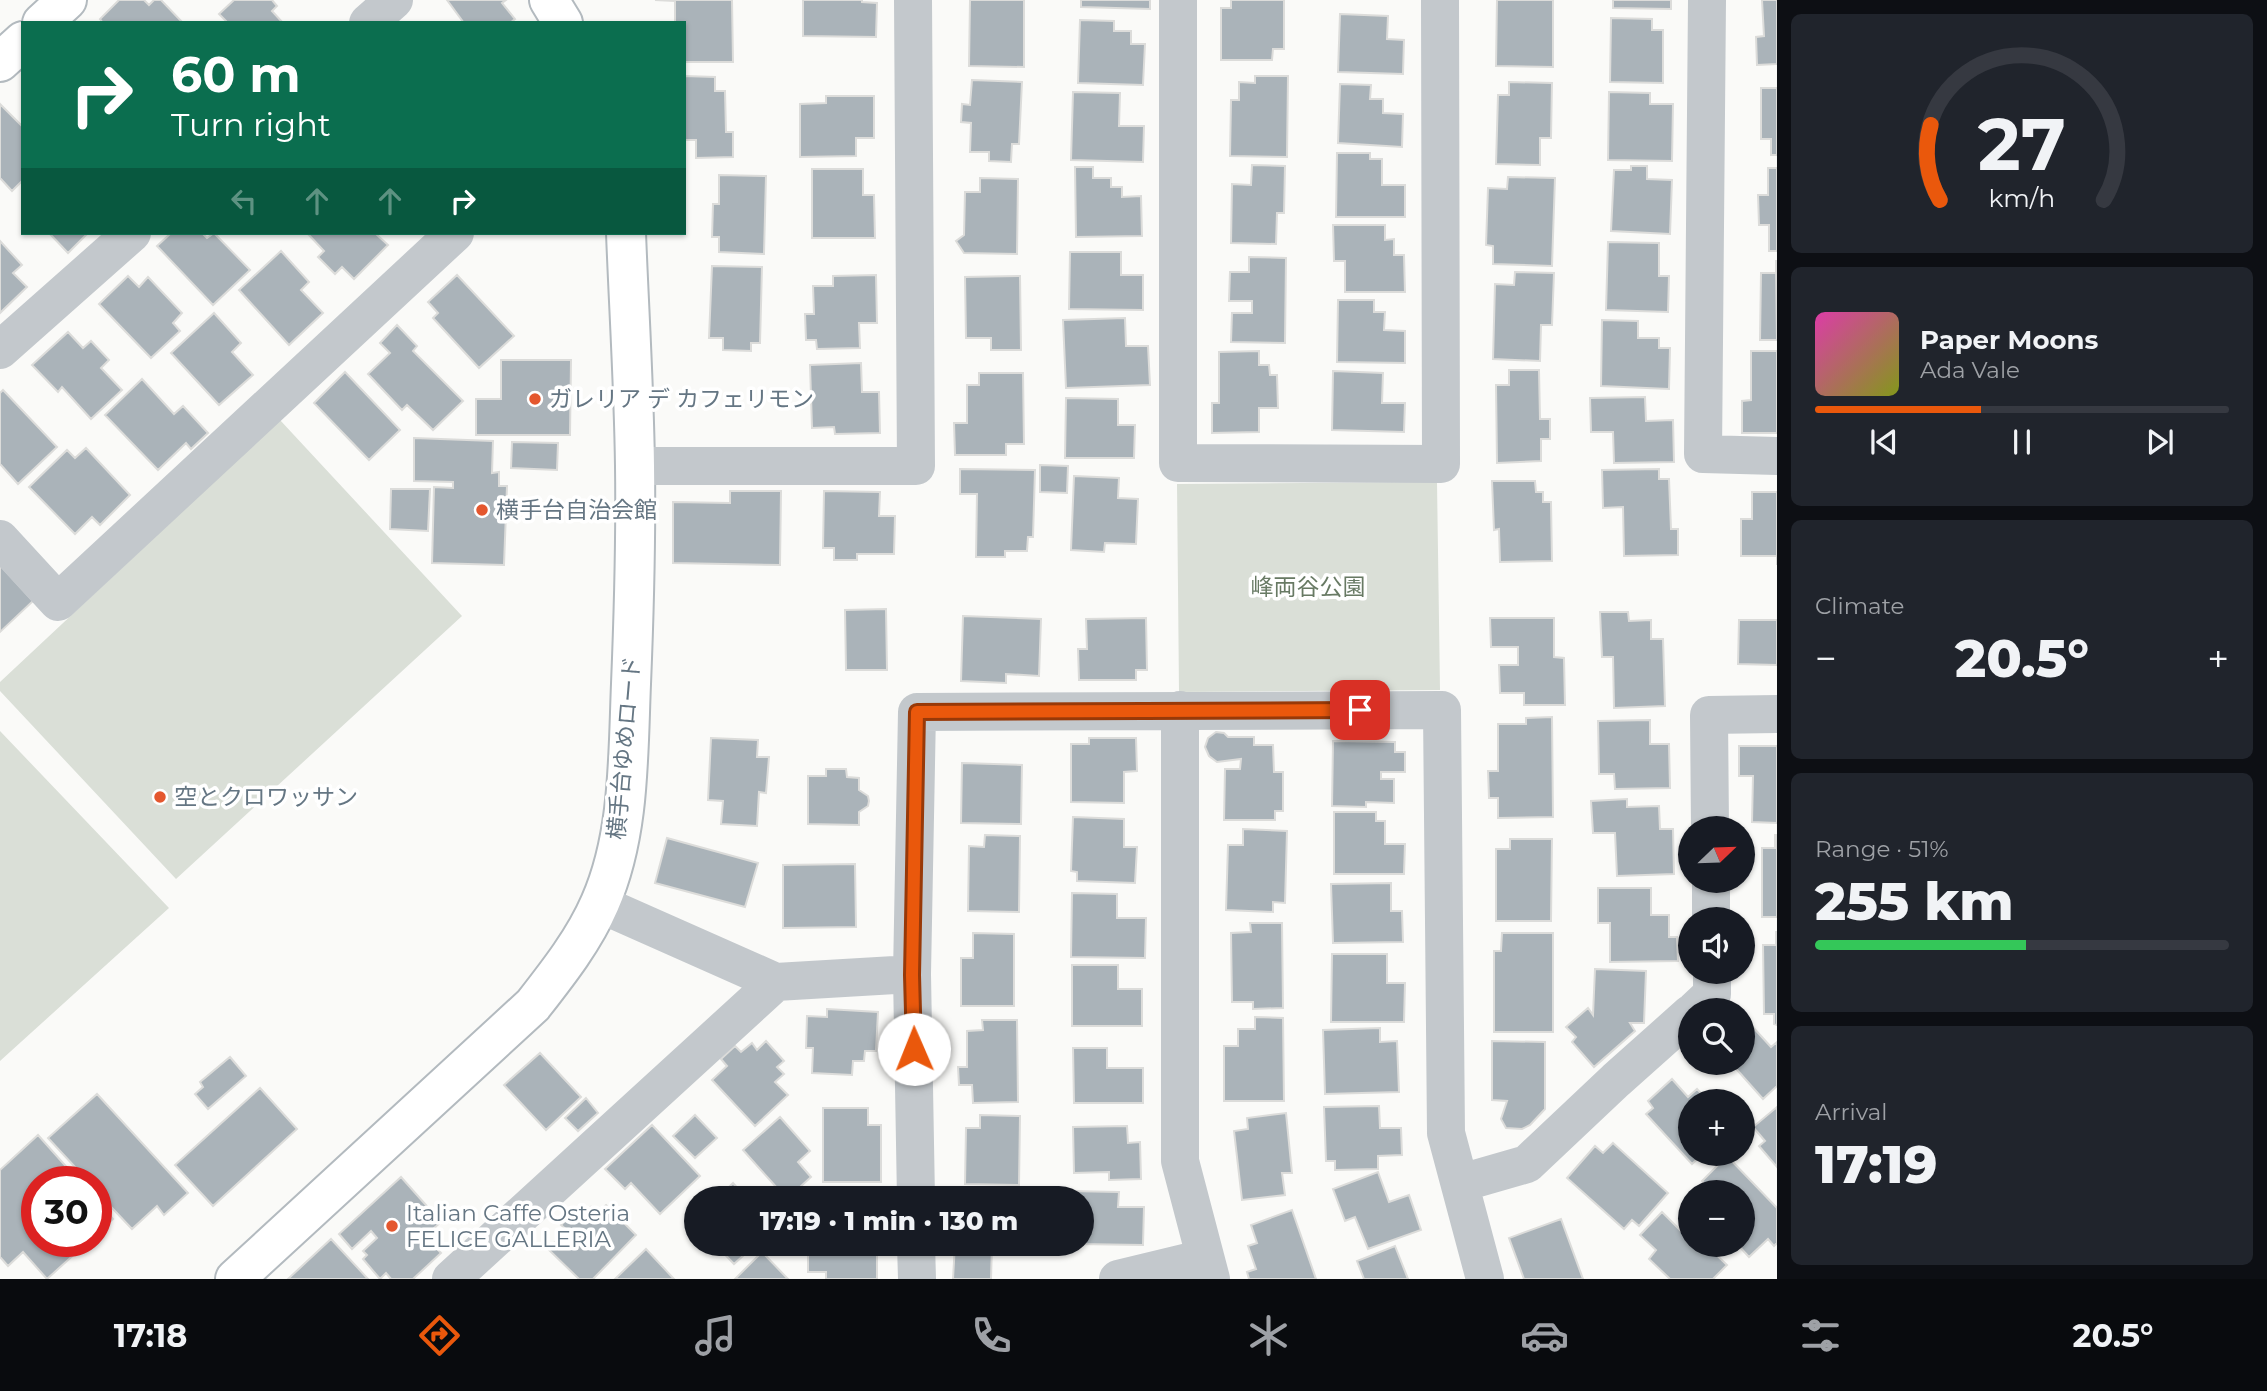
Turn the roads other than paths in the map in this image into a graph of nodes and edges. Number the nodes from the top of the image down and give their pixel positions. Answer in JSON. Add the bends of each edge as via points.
{"nodes":[{"id":1,"x":67,"y":0,"type":"edge"},
{"id":2,"x":395,"y":0,"type":"edge"},
{"id":3,"x":549,"y":0,"type":"edge"},
{"id":4,"x":913,"y":0,"type":"edge"},
{"id":5,"x":1178,"y":0,"type":"edge"},
{"id":6,"x":1440,"y":0,"type":"edge"},
{"id":7,"x":1707,"y":0,"type":"edge"},
{"id":8,"x":44,"y":21,"type":"edge"},
{"id":9,"x":370,"y":21,"type":"edge"},
{"id":10,"x":415,"y":21,"type":"edge"},
{"id":11,"x":562,"y":21,"type":"edge"},
{"id":12,"x":130,"y":235,"type":"edge"},
{"id":13,"x":453,"y":235,"type":"edge"},
{"id":14,"x":626,"y":235,"type":"edge"},
{"id":15,"x":0,"y":350,"type":"edge"},
{"id":16,"x":1777,"y":456,"type":"edge"},
{"id":17,"x":635,"y":466,"type":"junction"},
{"id":18,"x":0,"y":539,"type":"edge"},
{"id":19,"x":1180,"y":710,"type":"junction"},
{"id":20,"x":1777,"y":714,"type":"edge"},
{"id":21,"x":1710,"y":816,"type":"edge"},
{"id":22,"x":600,"y":904,"type":"junction"},
{"id":23,"x":912,"y":975,"type":"junction"},
{"id":24,"x":776,"y":982,"type":"junction"},
{"id":25,"x":1678,"y":1025,"type":"edge"},
{"id":26,"x":1461,"y":1183,"type":"junction"},
{"id":27,"x":916,"y":1186,"type":"edge"},
{"id":28,"x":916,"y":1256,"type":"edge"},
{"id":29,"x":1208,"y":1268,"type":"edge"},
{"id":30,"x":235,"y":1279,"type":"edge"},
{"id":31,"x":452,"y":1279,"type":"edge"},
{"id":32,"x":917,"y":1279,"type":"edge"},
{"id":33,"x":1118,"y":1279,"type":"edge"},
{"id":34,"x":1485,"y":1279,"type":"edge"}],
"edges":[{"from":1,"to":8,"type":"street"},
{"from":2,"to":9,"type":"street"},
{"from":2,"to":10,"type":"street"},
{"from":3,"to":11,"type":"street"},
{"from":4,"to":17,"type":"street","via":[[916,466]]},
{"from":5,"to":6,"type":"street","via":[[1178,463],[1441,464]]},
{"from":7,"to":16,"type":"street","via":[[1703,454]]},
{"from":12,"to":15,"type":"street"},
{"from":13,"to":18,"type":"street","via":[[58,602]]},
{"from":14,"to":17,"type":"street","name":"横手台ゆめロード"},
{"from":17,"to":22,"type":"street","name":"横手台ゆめロード","via":[[635,590],[624,810]]},
{"from":19,"to":23,"type":"street","via":[[917,712]]},
{"from":19,"to":26,"type":"street","via":[[1442,710],[1446,1133]]},
{"from":19,"to":29,"type":"street","via":[[1180,1161]]},
{"from":20,"to":21,"type":"street","via":[[1709,715]]},
{"from":22,"to":24,"type":"street"},
{"from":22,"to":30,"type":"street","name":"横手台ゆめロード","via":[[570,957],[533,1005]]},
{"from":23,"to":24,"type":"street"},
{"from":23,"to":27,"type":"street"},
{"from":24,"to":31,"type":"street"},
{"from":25,"to":26,"type":"street","via":[[1527,1164]]},
{"from":26,"to":34,"type":"street"},
{"from":28,"to":32,"type":"street"},
{"from":29,"to":33,"type":"street"}]}
